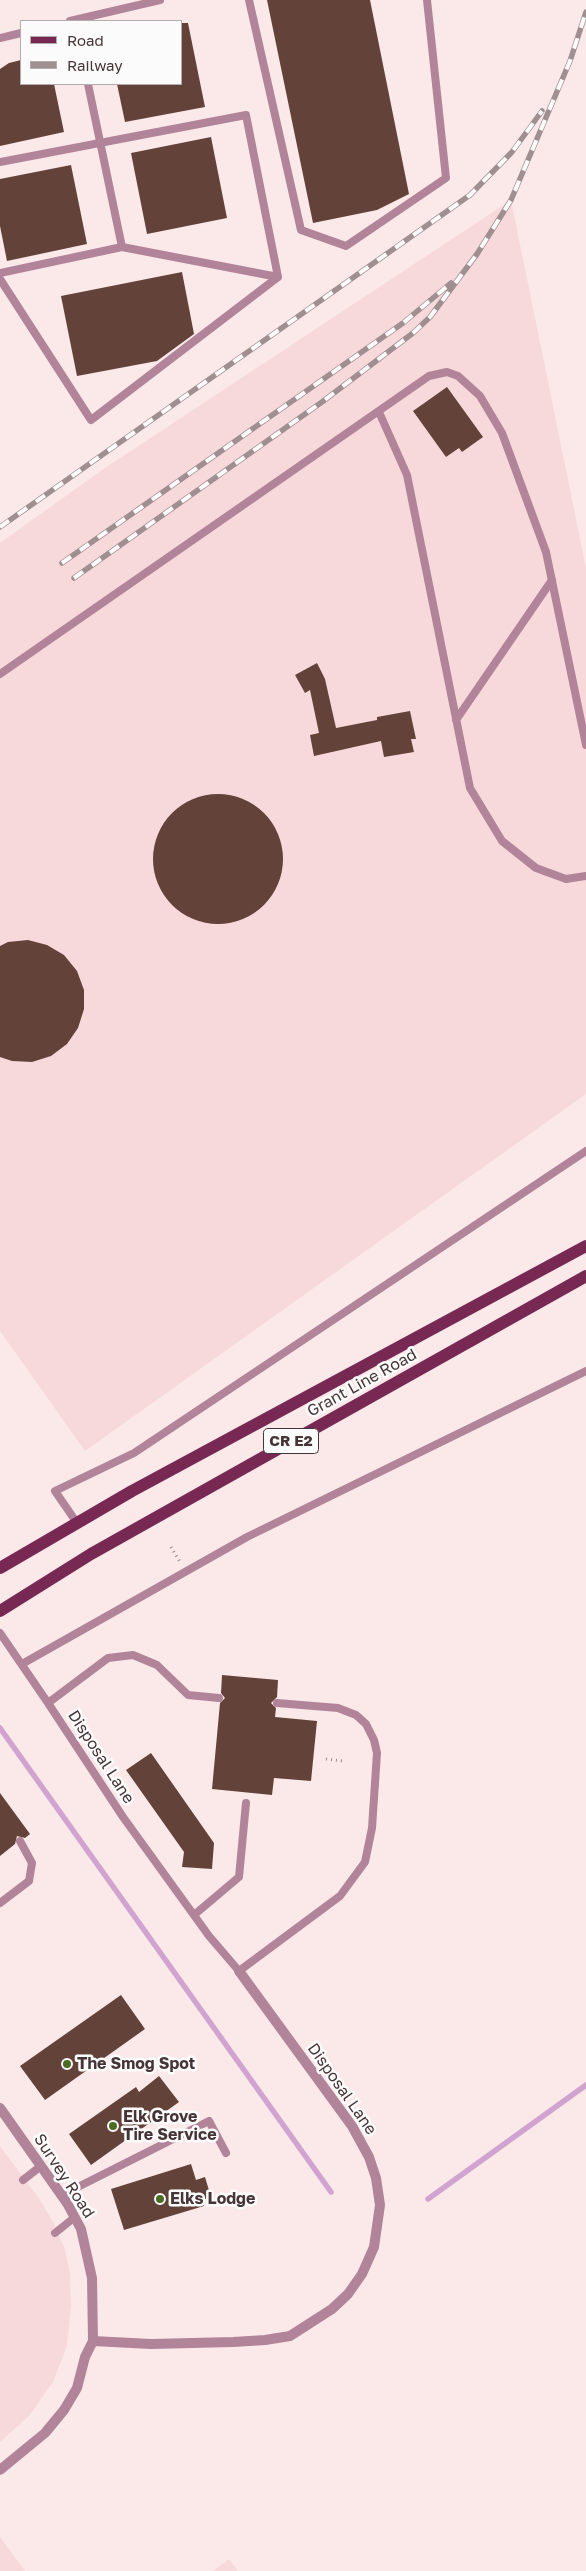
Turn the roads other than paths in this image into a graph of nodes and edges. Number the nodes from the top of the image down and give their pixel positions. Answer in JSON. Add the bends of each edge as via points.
{"nodes":[{"id":1,"x":160,"y":0,"type":"edge"},
{"id":2,"x":249,"y":0,"type":"edge"},
{"id":3,"x":427,"y":0,"type":"edge"},
{"id":4,"x":78,"y":20,"type":"edge"},
{"id":5,"x":20,"y":33,"type":"edge"},
{"id":6,"x":0,"y":38,"type":"edge"},
{"id":7,"x":88,"y":85,"type":"edge"},
{"id":8,"x":100,"y":144,"type":"junction"},
{"id":9,"x":0,"y":162,"type":"edge"},
{"id":10,"x":122,"y":247,"type":"junction"},
{"id":11,"x":0,"y":273,"type":"edge"},
{"id":12,"x":278,"y":277,"type":"junction"},
{"id":13,"x":0,"y":279,"type":"edge"},
{"id":14,"x":379,"y":412,"type":"junction"},
{"id":15,"x":552,"y":580,"type":"junction"},
{"id":16,"x":0,"y":674,"type":"edge"},
{"id":17,"x":456,"y":720,"type":"junction"},
{"id":18,"x":586,"y":745,"type":"edge"},
{"id":19,"x":586,"y":876,"type":"edge"},
{"id":20,"x":586,"y":1151,"type":"edge"},
{"id":21,"x":586,"y":1246,"type":"edge"},
{"id":22,"x":586,"y":1276,"type":"edge"},
{"id":23,"x":586,"y":1371,"type":"edge"},
{"id":24,"x":77,"y":1523,"type":"junction"},
{"id":25,"x":0,"y":1568,"type":"edge"},
{"id":26,"x":0,"y":1611,"type":"edge"},
{"id":27,"x":0,"y":1633,"type":"edge"},
{"id":28,"x":22,"y":1664,"type":"junction"},
{"id":29,"x":219,"y":1698,"type":"dead end"},
{"id":30,"x":48,"y":1703,"type":"junction"},
{"id":31,"x":277,"y":1703,"type":"dead end"},
{"id":32,"x":246,"y":1803,"type":"dead end"},
{"id":33,"x":20,"y":1841,"type":"dead end"},
{"id":34,"x":0,"y":1903,"type":"edge"},
{"id":35,"x":194,"y":1915,"type":"junction"},
{"id":36,"x":239,"y":1971,"type":"junction"},
{"id":37,"x":0,"y":2108,"type":"edge"},
{"id":38,"x":226,"y":2153,"type":"dead end"},
{"id":39,"x":41,"y":2166,"type":"junction"},
{"id":40,"x":23,"y":2180,"type":"dead end"},
{"id":41,"x":62,"y":2195,"type":"junction"},
{"id":42,"x":75,"y":2217,"type":"junction"},
{"id":43,"x":55,"y":2233,"type":"dead end"},
{"id":44,"x":93,"y":2341,"type":"junction"},
{"id":45,"x":0,"y":2470,"type":"edge"}],
"edges":[{"from":1,"to":4,"type":"lane"},
{"from":2,"to":3,"type":"lane","via":[[301,230],[346,246],[446,178]]},
{"from":5,"to":6,"type":"lane"},
{"from":7,"to":8,"type":"lane"},
{"from":8,"to":9,"type":"lane"},
{"from":8,"to":10,"type":"lane"},
{"from":8,"to":12,"type":"lane","via":[[246,115]]},
{"from":10,"to":11,"type":"lane"},
{"from":10,"to":12,"type":"lane"},
{"from":12,"to":13,"type":"lane","via":[[91,420]]},
{"from":14,"to":15,"type":"lane","via":[[429,376],[447,372],[458,376],[480,396],[502,433],[546,552]]},
{"from":14,"to":16,"type":"lane"},
{"from":14,"to":17,"type":"lane","via":[[407,475]]},
{"from":15,"to":17,"type":"lane"},
{"from":15,"to":18,"type":"lane"},
{"from":17,"to":19,"type":"lane","via":[[470,788],[502,841],[536,868],[566,878]]},
{"from":20,"to":24,"type":"lane","via":[[134,1453],[55,1491]]},
{"from":21,"to":24,"type":"main road","name":"Grant Line Road","number":"CR E2"},
{"from":22,"to":26,"type":"main road","name":"Grant Line Road","number":"CR E2","via":[[91,1554]]},
{"from":23,"to":28,"type":"lane","via":[[248,1537]]},
{"from":24,"to":25,"type":"main road","name":"Grant Line Road","number":"CR E2"},
{"from":27,"to":28,"type":"lane","name":"Disposal Lane"},
{"from":28,"to":30,"type":"lane","name":"Disposal Lane"},
{"from":29,"to":30,"type":"lane","name":"Disposal Lane","via":[[188,1695],[157,1665],[133,1655],[108,1658]]},
{"from":30,"to":35,"type":"lane","name":"Disposal Lane","via":[[123,1817]]},
{"from":31,"to":36,"type":"lane","via":[[338,1708],[356,1715],[366,1724],[377,1753],[372,1828],[365,1862],[340,1896]]},
{"from":32,"to":35,"type":"lane","via":[[239,1877]]},
{"from":33,"to":34,"type":"lane","via":[[32,1864],[29,1881]]},
{"from":35,"to":36,"type":"lane","name":"Disposal Lane"},
{"from":36,"to":44,"type":"street","name":"Disposal Lane","via":[[352,2126],[369,2156],[380,2206],[374,2247],[362,2274],[348,2294],[332,2309],[290,2336],[233,2342],[151,2344]]},
{"from":37,"to":39,"type":"street","name":"Survey Road"},
{"from":38,"to":41,"type":"lane","via":[[209,2121]]},
{"from":39,"to":40,"type":"lane"},
{"from":39,"to":41,"type":"street","name":"Survey Road"},
{"from":41,"to":42,"type":"street","name":"Survey Road"},
{"from":42,"to":43,"type":"lane"},
{"from":42,"to":44,"type":"street","name":"Survey Road","via":[[91,2268]]},
{"from":44,"to":45,"type":"street","name":"Survey Road","via":[[77,2388],[64,2410],[45,2433]]}]}
